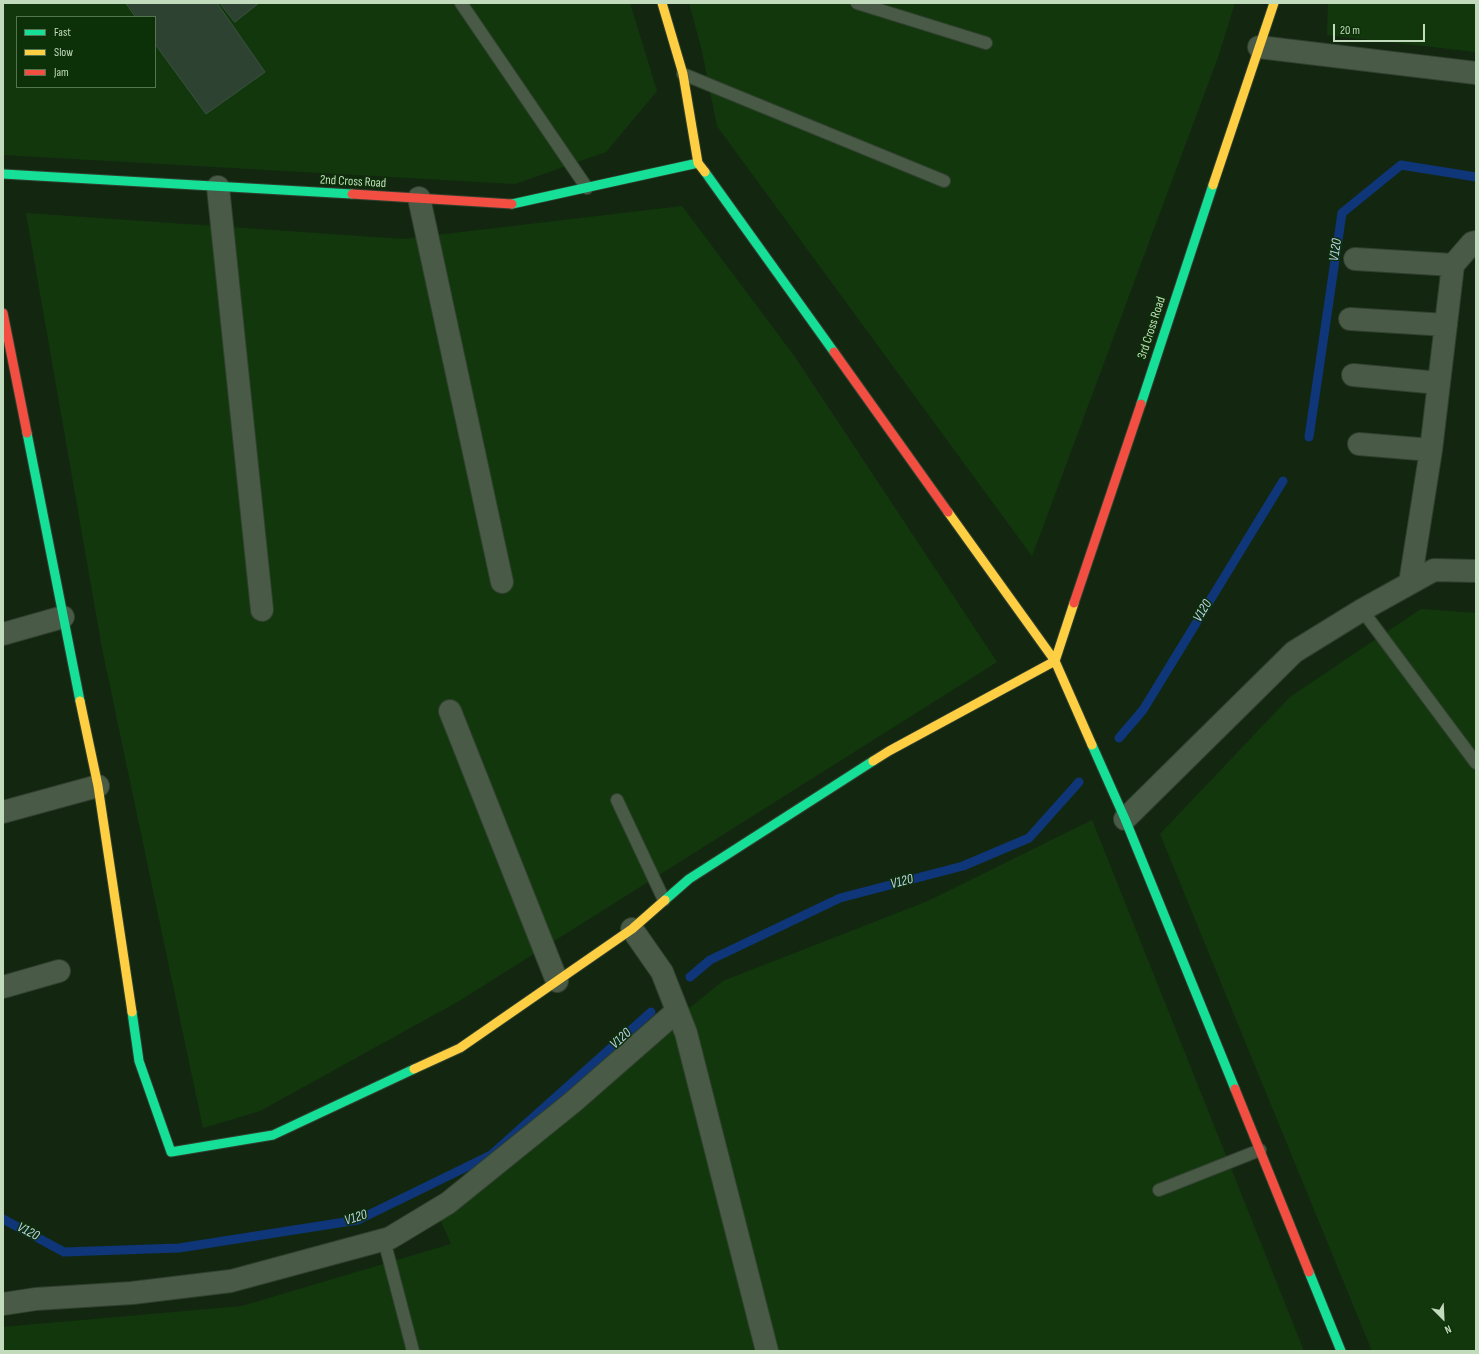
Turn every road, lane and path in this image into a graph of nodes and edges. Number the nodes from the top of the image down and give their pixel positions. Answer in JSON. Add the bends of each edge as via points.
{"nodes":[{"id":1,"x":461,"y":3,"type":"edge"},
{"id":2,"x":662,"y":3,"type":"edge"},
{"id":3,"x":857,"y":3,"type":"edge"},
{"id":4,"x":1274,"y":3,"type":"edge"},
{"id":5,"x":986,"y":43,"type":"dead end"},
{"id":6,"x":1259,"y":47,"type":"junction"},
{"id":7,"x":1476,"y":73,"type":"edge"},
{"id":8,"x":683,"y":74,"type":"junction"},
{"id":9,"x":698,"y":163,"type":"junction"},
{"id":10,"x":3,"y":174,"type":"edge"},
{"id":11,"x":944,"y":181,"type":"dead end"},
{"id":12,"x":218,"y":187,"type":"junction"},
{"id":13,"x":587,"y":188,"type":"junction"},
{"id":14,"x":420,"y":198,"type":"junction"},
{"id":15,"x":1476,"y":242,"type":"edge"},
{"id":16,"x":1355,"y":259,"type":"dead end"},
{"id":17,"x":1453,"y":266,"type":"junction"},
{"id":18,"x":3,"y":312,"type":"edge"},
{"id":19,"x":1350,"y":320,"type":"dead end"},
{"id":20,"x":1446,"y":325,"type":"junction"},
{"id":21,"x":1354,"y":375,"type":"dead end"},
{"id":22,"x":1439,"y":383,"type":"junction"},
{"id":23,"x":1358,"y":444,"type":"dead end"},
{"id":24,"x":1431,"y":450,"type":"junction"},
{"id":25,"x":1476,"y":571,"type":"edge"},
{"id":26,"x":502,"y":582,"type":"dead end"},
{"id":27,"x":1410,"y":583,"type":"junction"},
{"id":28,"x":262,"y":610,"type":"dead end"},
{"id":29,"x":1362,"y":610,"type":"junction"},
{"id":30,"x":63,"y":617,"type":"junction"},
{"id":31,"x":3,"y":634,"type":"edge"},
{"id":32,"x":1055,"y":661,"type":"junction"},
{"id":33,"x":450,"y":711,"type":"dead end"},
{"id":34,"x":1476,"y":763,"type":"edge"},
{"id":35,"x":98,"y":786,"type":"junction"},
{"id":36,"x":617,"y":800,"type":"dead end"},
{"id":37,"x":3,"y":812,"type":"edge"},
{"id":38,"x":1125,"y":819,"type":"junction"},
{"id":39,"x":664,"y":900,"type":"junction"},
{"id":40,"x":632,"y":928,"type":"junction"},
{"id":41,"x":59,"y":971,"type":"dead end"},
{"id":42,"x":557,"y":981,"type":"junction"},
{"id":43,"x":3,"y":987,"type":"edge"},
{"id":44,"x":677,"y":1010,"type":"junction"},
{"id":45,"x":1260,"y":1150,"type":"junction"},
{"id":46,"x":1159,"y":1190,"type":"dead end"},
{"id":47,"x":384,"y":1240,"type":"junction"},
{"id":48,"x":3,"y":1304,"type":"edge"},
{"id":49,"x":412,"y":1351,"type":"edge"},
{"id":50,"x":767,"y":1351,"type":"edge"},
{"id":51,"x":1341,"y":1351,"type":"edge"}],
"edges":[{"from":1,"to":13,"type":"lane"},
{"from":2,"to":8,"type":"street"},
{"from":3,"to":5,"type":"lane"},
{"from":4,"to":6,"type":"street","name":"3rd Cross Road"},
{"from":6,"to":7,"type":"street"},
{"from":6,"to":32,"type":"street","name":"3rd Cross Road"},
{"from":8,"to":9,"type":"street"},
{"from":8,"to":11,"type":"lane"},
{"from":9,"to":13,"type":"street","name":"2nd Cross Road"},
{"from":9,"to":32,"type":"street"},
{"from":10,"to":12,"type":"street","name":"2nd Cross Road"},
{"from":12,"to":14,"type":"street","name":"2nd Cross Road"},
{"from":12,"to":28,"type":"street"},
{"from":13,"to":14,"type":"street","name":"2nd Cross Road","via":[[515,204]]},
{"from":14,"to":26,"type":"street"},
{"from":15,"to":17,"type":"street","via":[[1472,243]]},
{"from":16,"to":17,"type":"street"},
{"from":17,"to":20,"type":"street"},
{"from":18,"to":30,"type":"street"},
{"from":19,"to":20,"type":"street"},
{"from":20,"to":22,"type":"street"},
{"from":21,"to":22,"type":"street"},
{"from":22,"to":24,"type":"street"},
{"from":23,"to":24,"type":"street"},
{"from":24,"to":27,"type":"street"},
{"from":25,"to":27,"type":"street","via":[[1434,570]]},
{"from":27,"to":29,"type":"street"},
{"from":29,"to":34,"type":"lane"},
{"from":29,"to":38,"type":"street","via":[[1294,652]]},
{"from":30,"to":31,"type":"street"},
{"from":30,"to":35,"type":"street"},
{"from":32,"to":38,"type":"street"},
{"from":32,"to":39,"type":"street","via":[[889,751],[689,878]]},
{"from":33,"to":42,"type":"street"},
{"from":35,"to":37,"type":"street"},
{"from":35,"to":42,"type":"street","via":[[139,1061],[171,1152],[273,1135],[460,1048]]},
{"from":36,"to":39,"type":"lane"},
{"from":38,"to":45,"type":"street"},
{"from":39,"to":40,"type":"street"},
{"from":40,"to":42,"type":"street"},
{"from":40,"to":44,"type":"street","via":[[662,972]]},
{"from":41,"to":43,"type":"street"},
{"from":44,"to":47,"type":"street","via":[[573,1102],[448,1203]]},
{"from":44,"to":50,"type":"street","via":[[686,1033]]},
{"from":45,"to":46,"type":"lane"},
{"from":45,"to":51,"type":"street"},
{"from":47,"to":48,"type":"street","via":[[231,1281],[132,1293],[36,1299]]},
{"from":47,"to":49,"type":"lane"}]}
